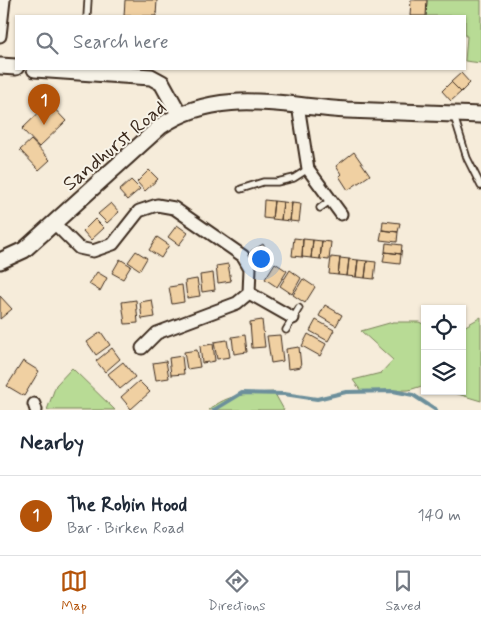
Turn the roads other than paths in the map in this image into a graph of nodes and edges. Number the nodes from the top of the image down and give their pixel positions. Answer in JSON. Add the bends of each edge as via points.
{"nodes":[{"id":1,"x":4,"y":0,"type":"edge"},
{"id":2,"x":88,"y":0,"type":"edge"},
{"id":3,"x":87,"y":15,"type":"edge"},
{"id":4,"x":0,"y":36,"type":"edge"},
{"id":5,"x":0,"y":66,"type":"edge"},
{"id":6,"x":15,"y":67,"type":"edge"},
{"id":7,"x":50,"y":70,"type":"edge"},
{"id":8,"x":298,"y":105,"type":"junction"},
{"id":9,"x":179,"y":114,"type":"junction"},
{"id":10,"x":453,"y":114,"type":"junction"},
{"id":11,"x":481,"y":115,"type":"edge"},
{"id":12,"x":308,"y":168,"type":"junction"},
{"id":13,"x":481,"y":186,"type":"edge"},
{"id":14,"x":241,"y":189,"type":"dead end"},
{"id":15,"x":331,"y":200,"type":"junction"},
{"id":16,"x":320,"y":208,"type":"dead end"},
{"id":17,"x":341,"y":214,"type":"dead end"},
{"id":18,"x":54,"y":223,"type":"junction"},
{"id":19,"x":0,"y":261,"type":"edge"},
{"id":20,"x":249,"y":293,"type":"junction"},
{"id":21,"x":296,"y":313,"type":"joint"},
{"id":22,"x":286,"y":330,"type":"dead end"},
{"id":23,"x":142,"y":348,"type":"dead end"}],
"edges":[{"from":1,"to":4,"type":"street"},
{"from":2,"to":3,"type":"lane"},
{"from":5,"to":6,"type":"street"},
{"from":7,"to":9,"type":"street","via":[[151,77],[162,83]]},
{"from":8,"to":9,"type":"street","name":"Sandhurst Road","via":[[230,101]]},
{"from":8,"to":10,"type":"street","name":"Sandhurst Road"},
{"from":8,"to":12,"type":"street"},
{"from":9,"to":18,"type":"street","name":"Sandhurst Road","via":[[161,126]]},
{"from":10,"to":11,"type":"street","name":"Sandhurst Road"},
{"from":10,"to":13,"type":"lane","via":[[467,158]]},
{"from":12,"to":14,"type":"lane","via":[[294,178]]},
{"from":12,"to":15,"type":"street"},
{"from":15,"to":16,"type":"lane"},
{"from":15,"to":17,"type":"street"},
{"from":18,"to":19,"type":"street","name":"Sandhurst Road","via":[[24,250]]},
{"from":18,"to":20,"type":"street","via":[[78,248],[93,251],[113,244],[139,211],[157,205],[174,208],[243,256],[250,268]]},
{"from":20,"to":21,"type":"street"},
{"from":20,"to":23,"type":"street","via":[[237,303],[157,333]]},
{"from":21,"to":22,"type":"lane"}]}
